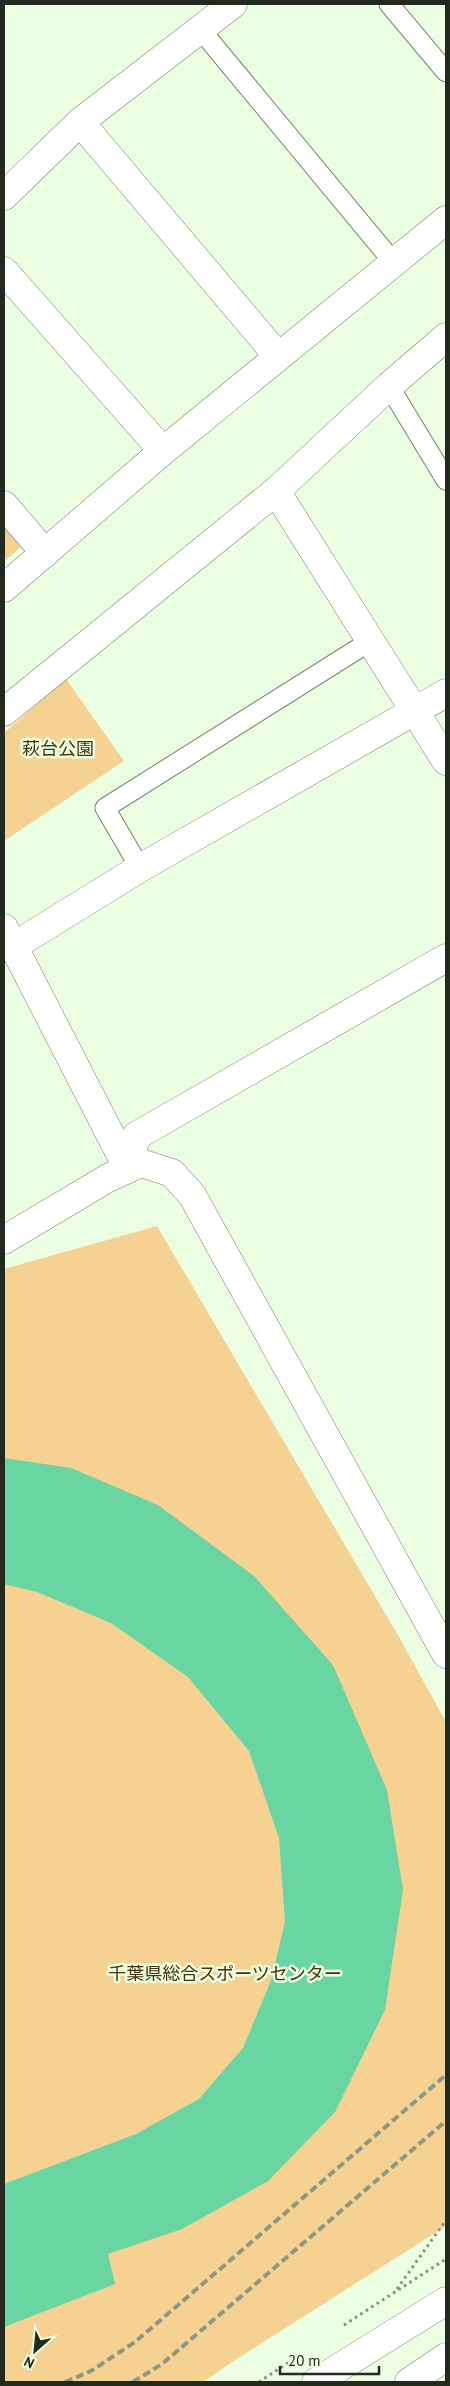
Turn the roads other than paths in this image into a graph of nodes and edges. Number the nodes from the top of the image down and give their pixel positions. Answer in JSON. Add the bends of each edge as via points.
{"nodes":[{"id":1,"x":233,"y":4,"type":"edge"},
{"id":2,"x":389,"y":4,"type":"edge"},
{"id":3,"x":200,"y":29,"type":"junction"},
{"id":4,"x":446,"y":72,"type":"edge"},
{"id":5,"x":80,"y":122,"type":"junction"},
{"id":6,"x":4,"y":196,"type":"edge"},
{"id":7,"x":446,"y":220,"type":"edge"},
{"id":8,"x":394,"y":263,"type":"junction"},
{"id":9,"x":4,"y":272,"type":"edge"},
{"id":10,"x":446,"y":337,"type":"edge"},
{"id":11,"x":277,"y":355,"type":"junction"},
{"id":12,"x":389,"y":386,"type":"junction"},
{"id":13,"x":163,"y":451,"type":"junction"},
{"id":14,"x":446,"y":480,"type":"edge"},
{"id":15,"x":276,"y":491,"type":"junction"},
{"id":16,"x":4,"y":505,"type":"edge"},
{"id":17,"x":46,"y":553,"type":"junction"},
{"id":18,"x":4,"y":588,"type":"edge"},
{"id":19,"x":372,"y":640,"type":"junction"},
{"id":20,"x":446,"y":693,"type":"edge"},
{"id":21,"x":414,"y":711,"type":"junction"},
{"id":22,"x":4,"y":712,"type":"edge"},
{"id":23,"x":446,"y":761,"type":"edge"},
{"id":24,"x":140,"y":868,"type":"junction"},
{"id":25,"x":9,"y":937,"type":"edge"},
{"id":26,"x":446,"y":958,"type":"edge"},
{"id":27,"x":128,"y":1169,"type":"junction"},
{"id":28,"x":4,"y":1240,"type":"edge"},
{"id":29,"x":446,"y":1654,"type":"edge"},
{"id":30,"x":446,"y":2301,"type":"edge"},
{"id":31,"x":446,"y":2357,"type":"edge"},
{"id":32,"x":316,"y":2382,"type":"edge"},
{"id":33,"x":409,"y":2382,"type":"edge"}],
"edges":[{"from":1,"to":3,"type":"main road"},
{"from":2,"to":4,"type":"lane"},
{"from":3,"to":5,"type":"main road"},
{"from":3,"to":8,"type":"lane"},
{"from":5,"to":6,"type":"main road"},
{"from":5,"to":11,"type":"main road"},
{"from":7,"to":8,"type":"main road"},
{"from":8,"to":11,"type":"main road"},
{"from":9,"to":13,"type":"main road"},
{"from":10,"to":12,"type":"main road"},
{"from":11,"to":13,"type":"main road"},
{"from":12,"to":14,"type":"lane"},
{"from":12,"to":15,"type":"main road"},
{"from":13,"to":17,"type":"main road"},
{"from":15,"to":19,"type":"main road"},
{"from":15,"to":22,"type":"main road"},
{"from":16,"to":17,"type":"main road"},
{"from":17,"to":18,"type":"main road"},
{"from":19,"to":21,"type":"main road"},
{"from":19,"to":24,"type":"lane","via":[[105,808]]},
{"from":20,"to":21,"type":"main road"},
{"from":21,"to":23,"type":"main road"},
{"from":21,"to":24,"type":"main road"},
{"from":24,"to":25,"type":"main road"},
{"from":25,"to":27,"type":"main road"},
{"from":26,"to":27,"type":"main road","via":[[136,1136]]},
{"from":27,"to":28,"type":"main road"},
{"from":27,"to":29,"type":"main road","via":[[141,1163],[172,1173],[192,1195]]},
{"from":30,"to":32,"type":"main road"},
{"from":31,"to":33,"type":"main road"}]}
